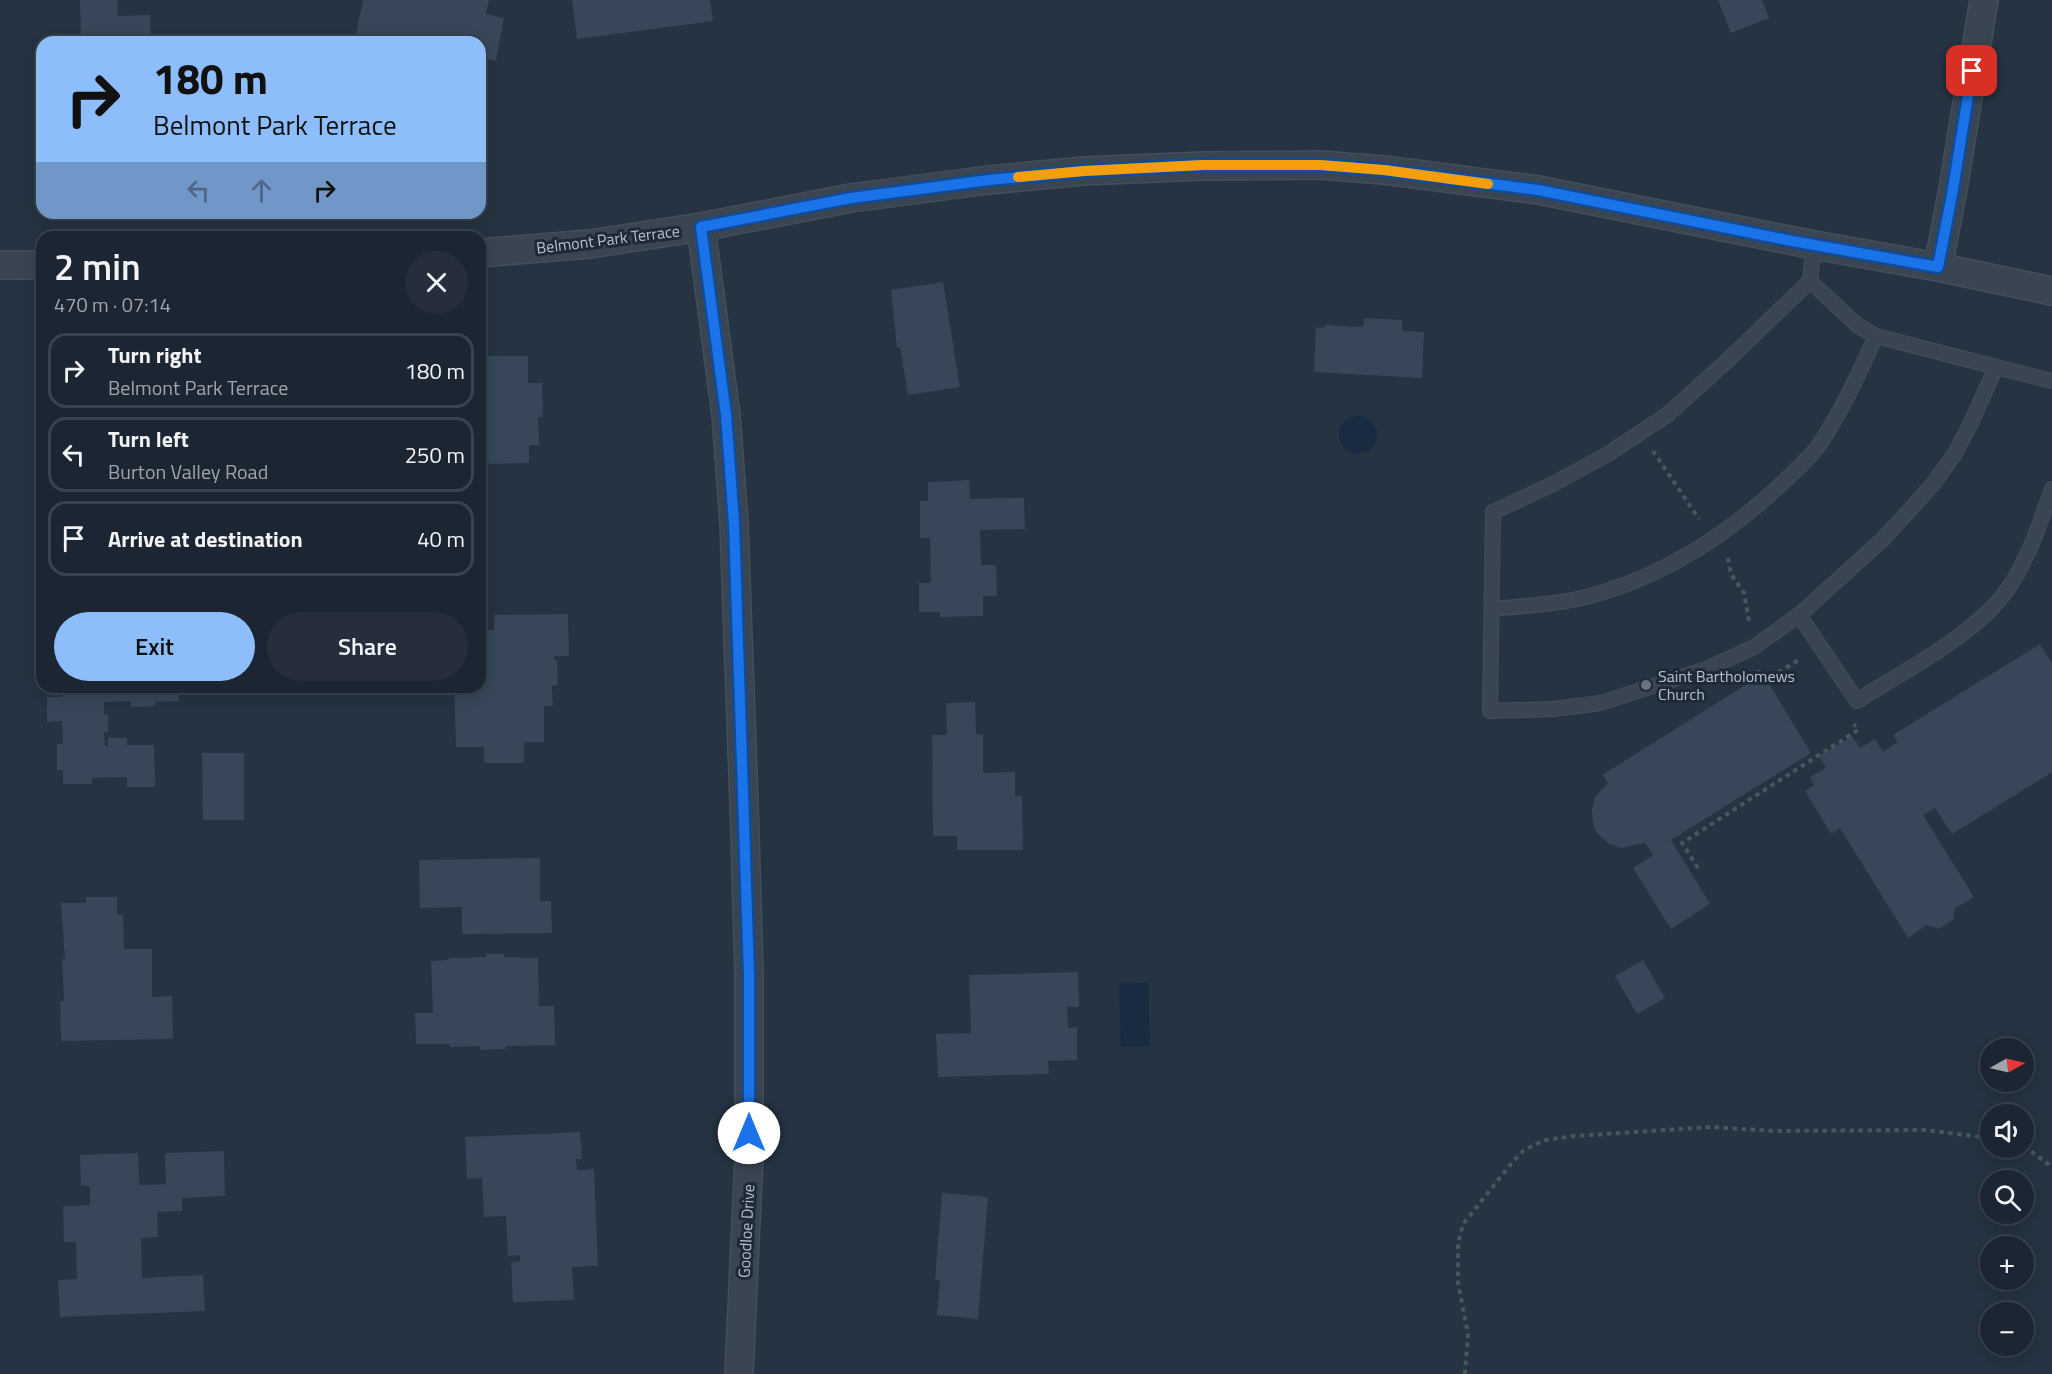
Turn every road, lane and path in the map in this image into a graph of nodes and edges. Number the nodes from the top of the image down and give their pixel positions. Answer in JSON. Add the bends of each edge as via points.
{"nodes":[{"id":1,"x":1984,"y":0,"type":"edge"},
{"id":2,"x":701,"y":227,"type":"junction"},
{"id":3,"x":1814,"y":245,"type":"junction"},
{"id":4,"x":486,"y":253,"type":"edge"},
{"id":5,"x":0,"y":265,"type":"edge"},
{"id":6,"x":36,"y":265,"type":"edge"},
{"id":7,"x":1938,"y":267,"type":"junction"},
{"id":8,"x":1810,"y":280,"type":"junction"},
{"id":9,"x":2052,"y":291,"type":"edge"},
{"id":10,"x":1876,"y":336,"type":"junction"},
{"id":11,"x":1996,"y":367,"type":"junction"},
{"id":12,"x":2052,"y":381,"type":"edge"},
{"id":13,"x":2052,"y":489,"type":"edge"},
{"id":14,"x":1492,"y":609,"type":"junction"},
{"id":15,"x":1798,"y":615,"type":"junction"},
{"id":16,"x":1980,"y":1137,"type":"edge"},
{"id":17,"x":2034,"y":1154,"type":"edge"},
{"id":18,"x":2052,"y":1167,"type":"edge"},
{"id":19,"x":739,"y":1374,"type":"edge"},
{"id":20,"x":1465,"y":1374,"type":"edge"}],
"edges":[{"from":1,"to":7,"type":"street"},
{"from":2,"to":3,"type":"street","name":"Belmont Park Terrace","via":[[851,198],[989,180],[1203,165],[1320,165],[1538,190]]},
{"from":2,"to":4,"type":"street","name":"Belmont Park Terrace","via":[[590,244]]},
{"from":2,"to":19,"type":"street","name":"Goodloe Drive","via":[[726,415],[734,523],[745,822],[749,1156]]},
{"from":3,"to":7,"type":"street","name":"Belmont Park Terrace"},
{"from":3,"to":8,"type":"lane"},
{"from":5,"to":6,"type":"street"},
{"from":7,"to":9,"type":"street","name":"Belmont Park Terrace"},
{"from":8,"to":10,"type":"lane","via":[[1857,325]]},
{"from":8,"to":14,"type":"lane","via":[[1727,361],[1652,426],[1555,483],[1493,512]]},
{"from":10,"to":11,"type":"lane"},
{"from":10,"to":14,"type":"lane","via":[[1818,446],[1760,504],[1727,529],[1688,555],[1633,582],[1582,598]]},
{"from":11,"to":12,"type":"lane"},
{"from":11,"to":15,"type":"lane","via":[[1954,455],[1933,484],[1882,540]]},
{"from":13,"to":15,"type":"lane","via":[[2023,563],[1986,614],[1965,632],[1857,701]]},
{"from":14,"to":15,"type":"lane","via":[[1490,711],[1568,708],[1653,688],[1754,647]]},
{"from":16,"to":20,"type":"path","via":[[1925,1130],[1774,1131],[1710,1127],[1545,1140],[1523,1151],[1463,1224],[1458,1244],[1458,1283],[1468,1334]]},
{"from":17,"to":18,"type":"path"}]}
